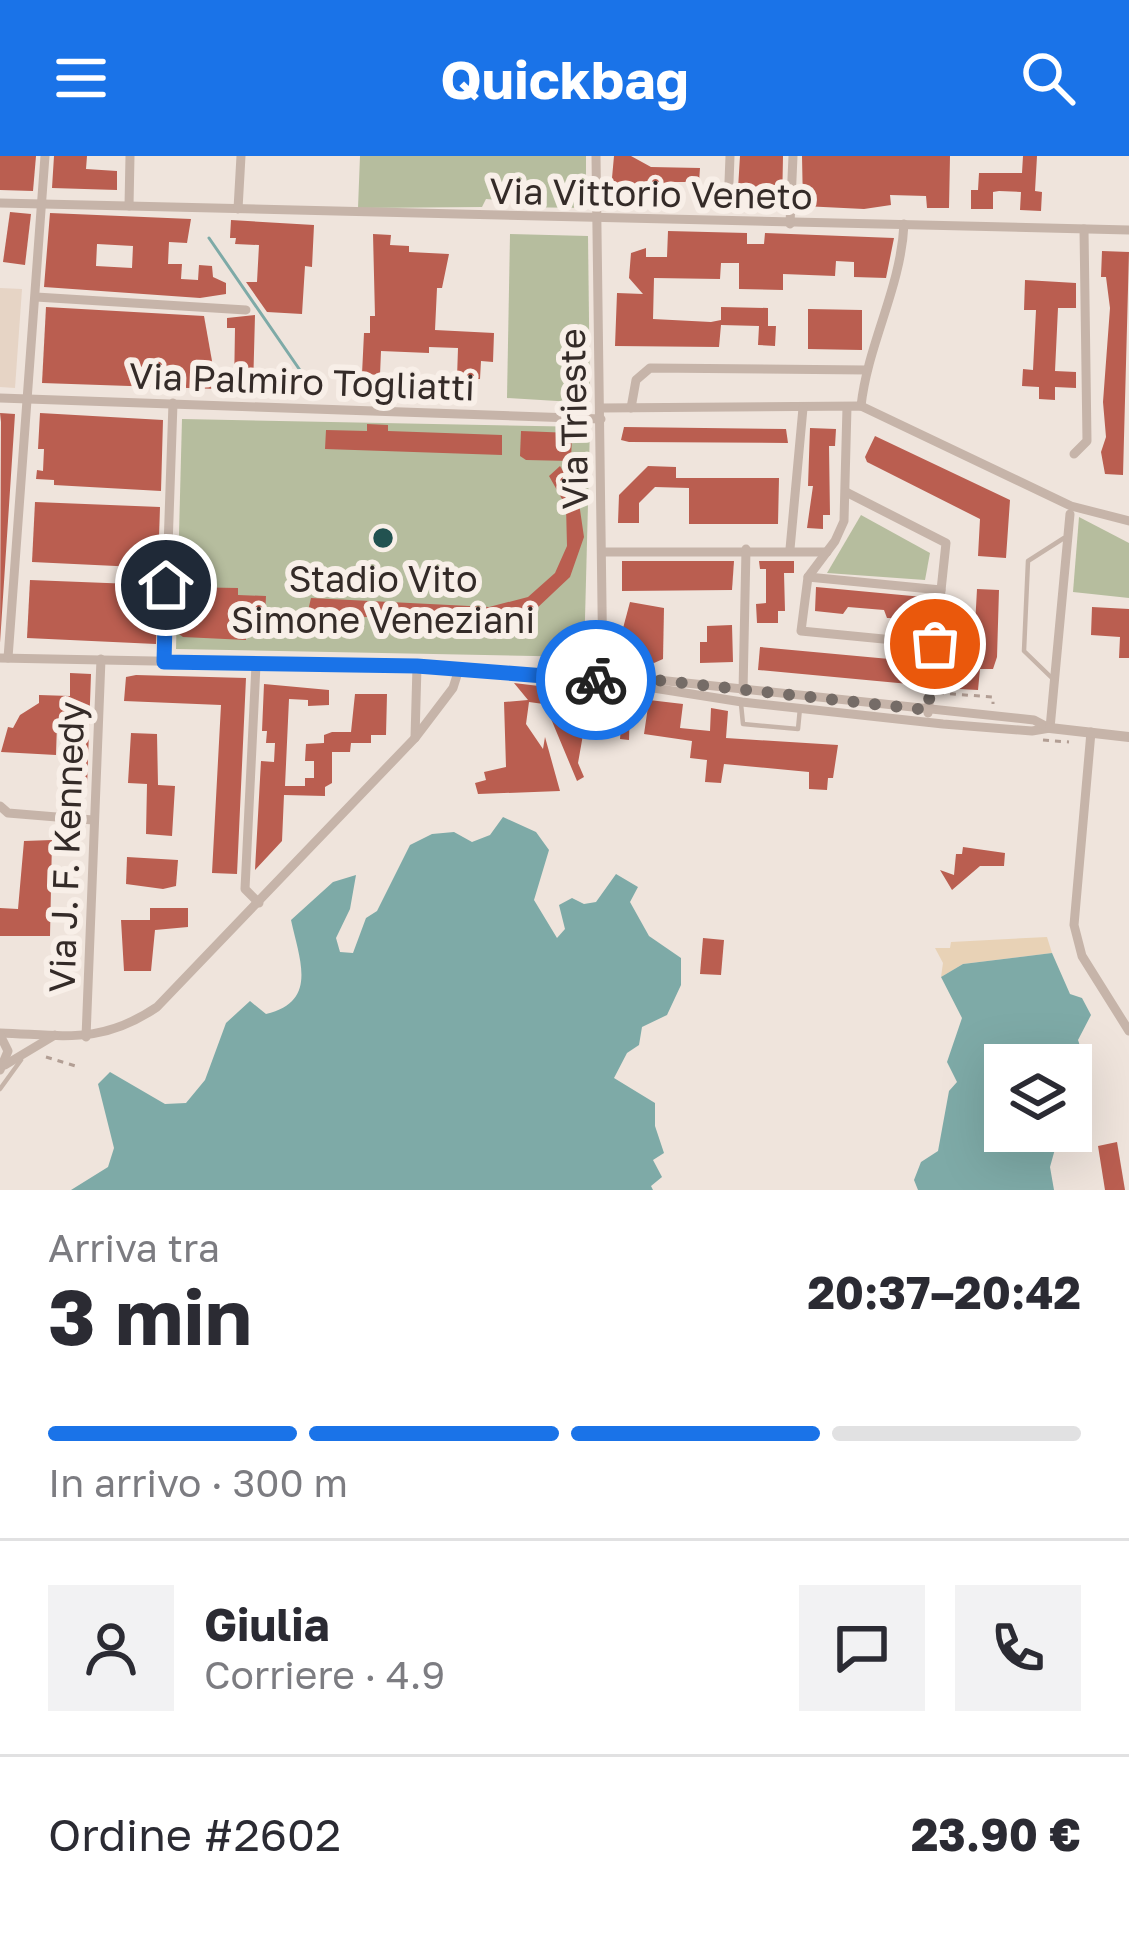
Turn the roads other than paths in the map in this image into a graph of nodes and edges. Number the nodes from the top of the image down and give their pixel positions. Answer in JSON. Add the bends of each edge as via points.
{"nodes":[{"id":1,"x":45,"y":156,"type":"edge"},
{"id":2,"x":130,"y":156,"type":"edge"},
{"id":3,"x":241,"y":156,"type":"edge"},
{"id":4,"x":596,"y":156,"type":"edge"},
{"id":5,"x":730,"y":156,"type":"edge"},
{"id":6,"x":793,"y":156,"type":"edge"},
{"id":7,"x":729,"y":182,"type":"dead end"},
{"id":8,"x":0,"y":203,"type":"edge"},
{"id":9,"x":41,"y":203,"type":"junction"},
{"id":10,"x":129,"y":206,"type":"junction"},
{"id":11,"x":238,"y":209,"type":"junction"},
{"id":12,"x":596,"y":218,"type":"junction"},
{"id":13,"x":790,"y":224,"type":"junction"},
{"id":14,"x":904,"y":224,"type":"junction"},
{"id":15,"x":1084,"y":229,"type":"junction"},
{"id":16,"x":1129,"y":230,"type":"edge"},
{"id":17,"x":36,"y":296,"type":"junction"},
{"id":18,"x":246,"y":310,"type":"dead end"},
{"id":19,"x":867,"y":370,"type":"junction"},
{"id":20,"x":0,"y":398,"type":"edge"},
{"id":21,"x":25,"y":399,"type":"junction"},
{"id":22,"x":172,"y":403,"type":"junction"},
{"id":23,"x":861,"y":406,"type":"junction"},
{"id":24,"x":847,"y":407,"type":"junction"},
{"id":25,"x":632,"y":408,"type":"junction"},
{"id":26,"x":803,"y":408,"type":"junction"},
{"id":27,"x":601,"y":414,"type":"junction"},
{"id":28,"x":1074,"y":454,"type":"dead end"},
{"id":29,"x":846,"y":492,"type":"junction"},
{"id":30,"x":1070,"y":514,"type":"dead end"},
{"id":31,"x":1129,"y":521,"type":"edge"},
{"id":32,"x":1068,"y":535,"type":"junction"},
{"id":33,"x":746,"y":549,"type":"junction"},
{"id":34,"x":790,"y":549,"type":"junction"},
{"id":35,"x":603,"y":552,"type":"junction"},
{"id":36,"x":827,"y":552,"type":"junction"},
{"id":37,"x":808,"y":577,"type":"junction"},
{"id":38,"x":941,"y":590,"type":"junction"},
{"id":39,"x":935,"y":644,"type":"junction"},
{"id":40,"x":4,"y":658,"type":"edge"},
{"id":41,"x":101,"y":659,"type":"junction"},
{"id":42,"x":164,"y":662,"type":"junction"},
{"id":43,"x":256,"y":665,"type":"junction"},
{"id":44,"x":417,"y":666,"type":"junction"},
{"id":45,"x":459,"y":670,"type":"junction"},
{"id":46,"x":603,"y":680,"type":"junction"},
{"id":47,"x":1054,"y":680,"type":"junction"},
{"id":48,"x":742,"y":696,"type":"junction"},
{"id":49,"x":800,"y":708,"type":"junction"},
{"id":50,"x":928,"y":716,"type":"junction"},
{"id":51,"x":1050,"y":728,"type":"junction"},
{"id":52,"x":1090,"y":732,"type":"junction"},
{"id":53,"x":1129,"y":737,"type":"edge"},
{"id":54,"x":415,"y":738,"type":"junction"},
{"id":55,"x":0,"y":806,"type":"edge"},
{"id":56,"x":93,"y":820,"type":"junction"},
{"id":57,"x":259,"y":903,"type":"junction"},
{"id":58,"x":1129,"y":1031,"type":"edge"},
{"id":59,"x":0,"y":1034,"type":"edge"},
{"id":60,"x":55,"y":1035,"type":"junction"},
{"id":61,"x":86,"y":1037,"type":"junction"},
{"id":62,"x":28,"y":1050,"type":"junction"},
{"id":63,"x":2,"y":1068,"type":"edge"},
{"id":64,"x":0,"y":1089,"type":"edge"}],
"edges":[{"from":1,"to":9,"type":"street"},
{"from":2,"to":10,"type":"street"},
{"from":3,"to":11,"type":"street"},
{"from":4,"to":12,"type":"street","name":"Via Trieste"},
{"from":5,"to":7,"type":"street"},
{"from":6,"to":13,"type":"street"},
{"from":8,"to":9,"type":"street","name":"Via Vittorio Veneto"},
{"from":9,"to":10,"type":"street","name":"Via Vittorio Veneto"},
{"from":9,"to":17,"type":"street"},
{"from":10,"to":11,"type":"street","name":"Via Vittorio Veneto"},
{"from":11,"to":12,"type":"street","name":"Via Vittorio Veneto"},
{"from":12,"to":13,"type":"street","name":"Via Vittorio Veneto"},
{"from":12,"to":27,"type":"street","name":"Via Trieste"},
{"from":13,"to":14,"type":"street","name":"Via Vittorio Veneto"},
{"from":14,"to":15,"type":"street","name":"Via Vittorio Veneto"},
{"from":14,"to":19,"type":"street","via":[[901,267]]},
{"from":15,"to":16,"type":"street","name":"Via Vittorio Veneto"},
{"from":15,"to":28,"type":"street","via":[[1087,441]]},
{"from":17,"to":18,"type":"street"},
{"from":17,"to":21,"type":"street"},
{"from":19,"to":23,"type":"street"},
{"from":19,"to":25,"type":"street","via":[[650,368],[636,380]]},
{"from":20,"to":21,"type":"street","name":"Via Palmiro Togliatti"},
{"from":21,"to":22,"type":"street","name":"Via Palmiro Togliatti"},
{"from":21,"to":40,"type":"street"},
{"from":22,"to":27,"type":"street","name":"Via Palmiro Togliatti"},
{"from":22,"to":42,"type":"street"},
{"from":23,"to":24,"type":"street","name":"Via Palmiro Togliatti"},
{"from":23,"to":31,"type":"street","via":[[1071,506]]},
{"from":24,"to":26,"type":"street","name":"Via Palmiro Togliatti"},
{"from":24,"to":29,"type":"street"},
{"from":25,"to":26,"type":"street","name":"Via Palmiro Togliatti"},
{"from":25,"to":27,"type":"street","name":"Via Palmiro Togliatti"},
{"from":26,"to":34,"type":"street"},
{"from":27,"to":35,"type":"street","name":"Via Trieste"},
{"from":29,"to":36,"type":"street","via":[[844,521]]},
{"from":29,"to":38,"type":"street","via":[[946,543]]},
{"from":30,"to":32,"type":"street"},
{"from":32,"to":47,"type":"street"},
{"from":32,"to":47,"type":"lane","via":[[1028,561],[1024,651]]},
{"from":33,"to":34,"type":"street"},
{"from":33,"to":35,"type":"street"},
{"from":33,"to":48,"type":"street"},
{"from":34,"to":36,"type":"street"},
{"from":35,"to":46,"type":"street","name":"Via Trieste"},
{"from":36,"to":37,"type":"street"},
{"from":37,"to":38,"type":"street"},
{"from":37,"to":39,"type":"street","via":[[801,631]]},
{"from":38,"to":39,"type":"street"},
{"from":39,"to":50,"type":"street"},
{"from":40,"to":41,"type":"street"},
{"from":41,"to":42,"type":"street"},
{"from":41,"to":56,"type":"street","name":"Via J. F. Kennedy"},
{"from":42,"to":43,"type":"street"},
{"from":43,"to":44,"type":"street"},
{"from":43,"to":57,"type":"street","via":[[245,889]]},
{"from":44,"to":45,"type":"street"},
{"from":44,"to":54,"type":"street"},
{"from":45,"to":46,"type":"street"},
{"from":45,"to":54,"type":"street"},
{"from":46,"to":48,"type":"street"},
{"from":47,"to":51,"type":"street"},
{"from":48,"to":49,"type":"street"},
{"from":48,"to":49,"type":"lane","via":[[743,724],[798,729]]},
{"from":48,"to":50,"type":"street"},
{"from":49,"to":50,"type":"street"},
{"from":50,"to":51,"type":"street"},
{"from":51,"to":52,"type":"street"},
{"from":52,"to":53,"type":"street"},
{"from":52,"to":58,"type":"street","via":[[1074,925],[1082,956]]},
{"from":54,"to":57,"type":"street"},
{"from":55,"to":56,"type":"street"},
{"from":56,"to":61,"type":"street","name":"Via J. F. Kennedy"},
{"from":57,"to":61,"type":"street","via":[[157,1007],[130,1026]]},
{"from":59,"to":60,"type":"street"},
{"from":59,"to":63,"type":"street","via":[[8,1051]]},
{"from":60,"to":61,"type":"street"},
{"from":60,"to":62,"type":"street"},
{"from":62,"to":63,"type":"street"},
{"from":62,"to":64,"type":"lane"}]}
